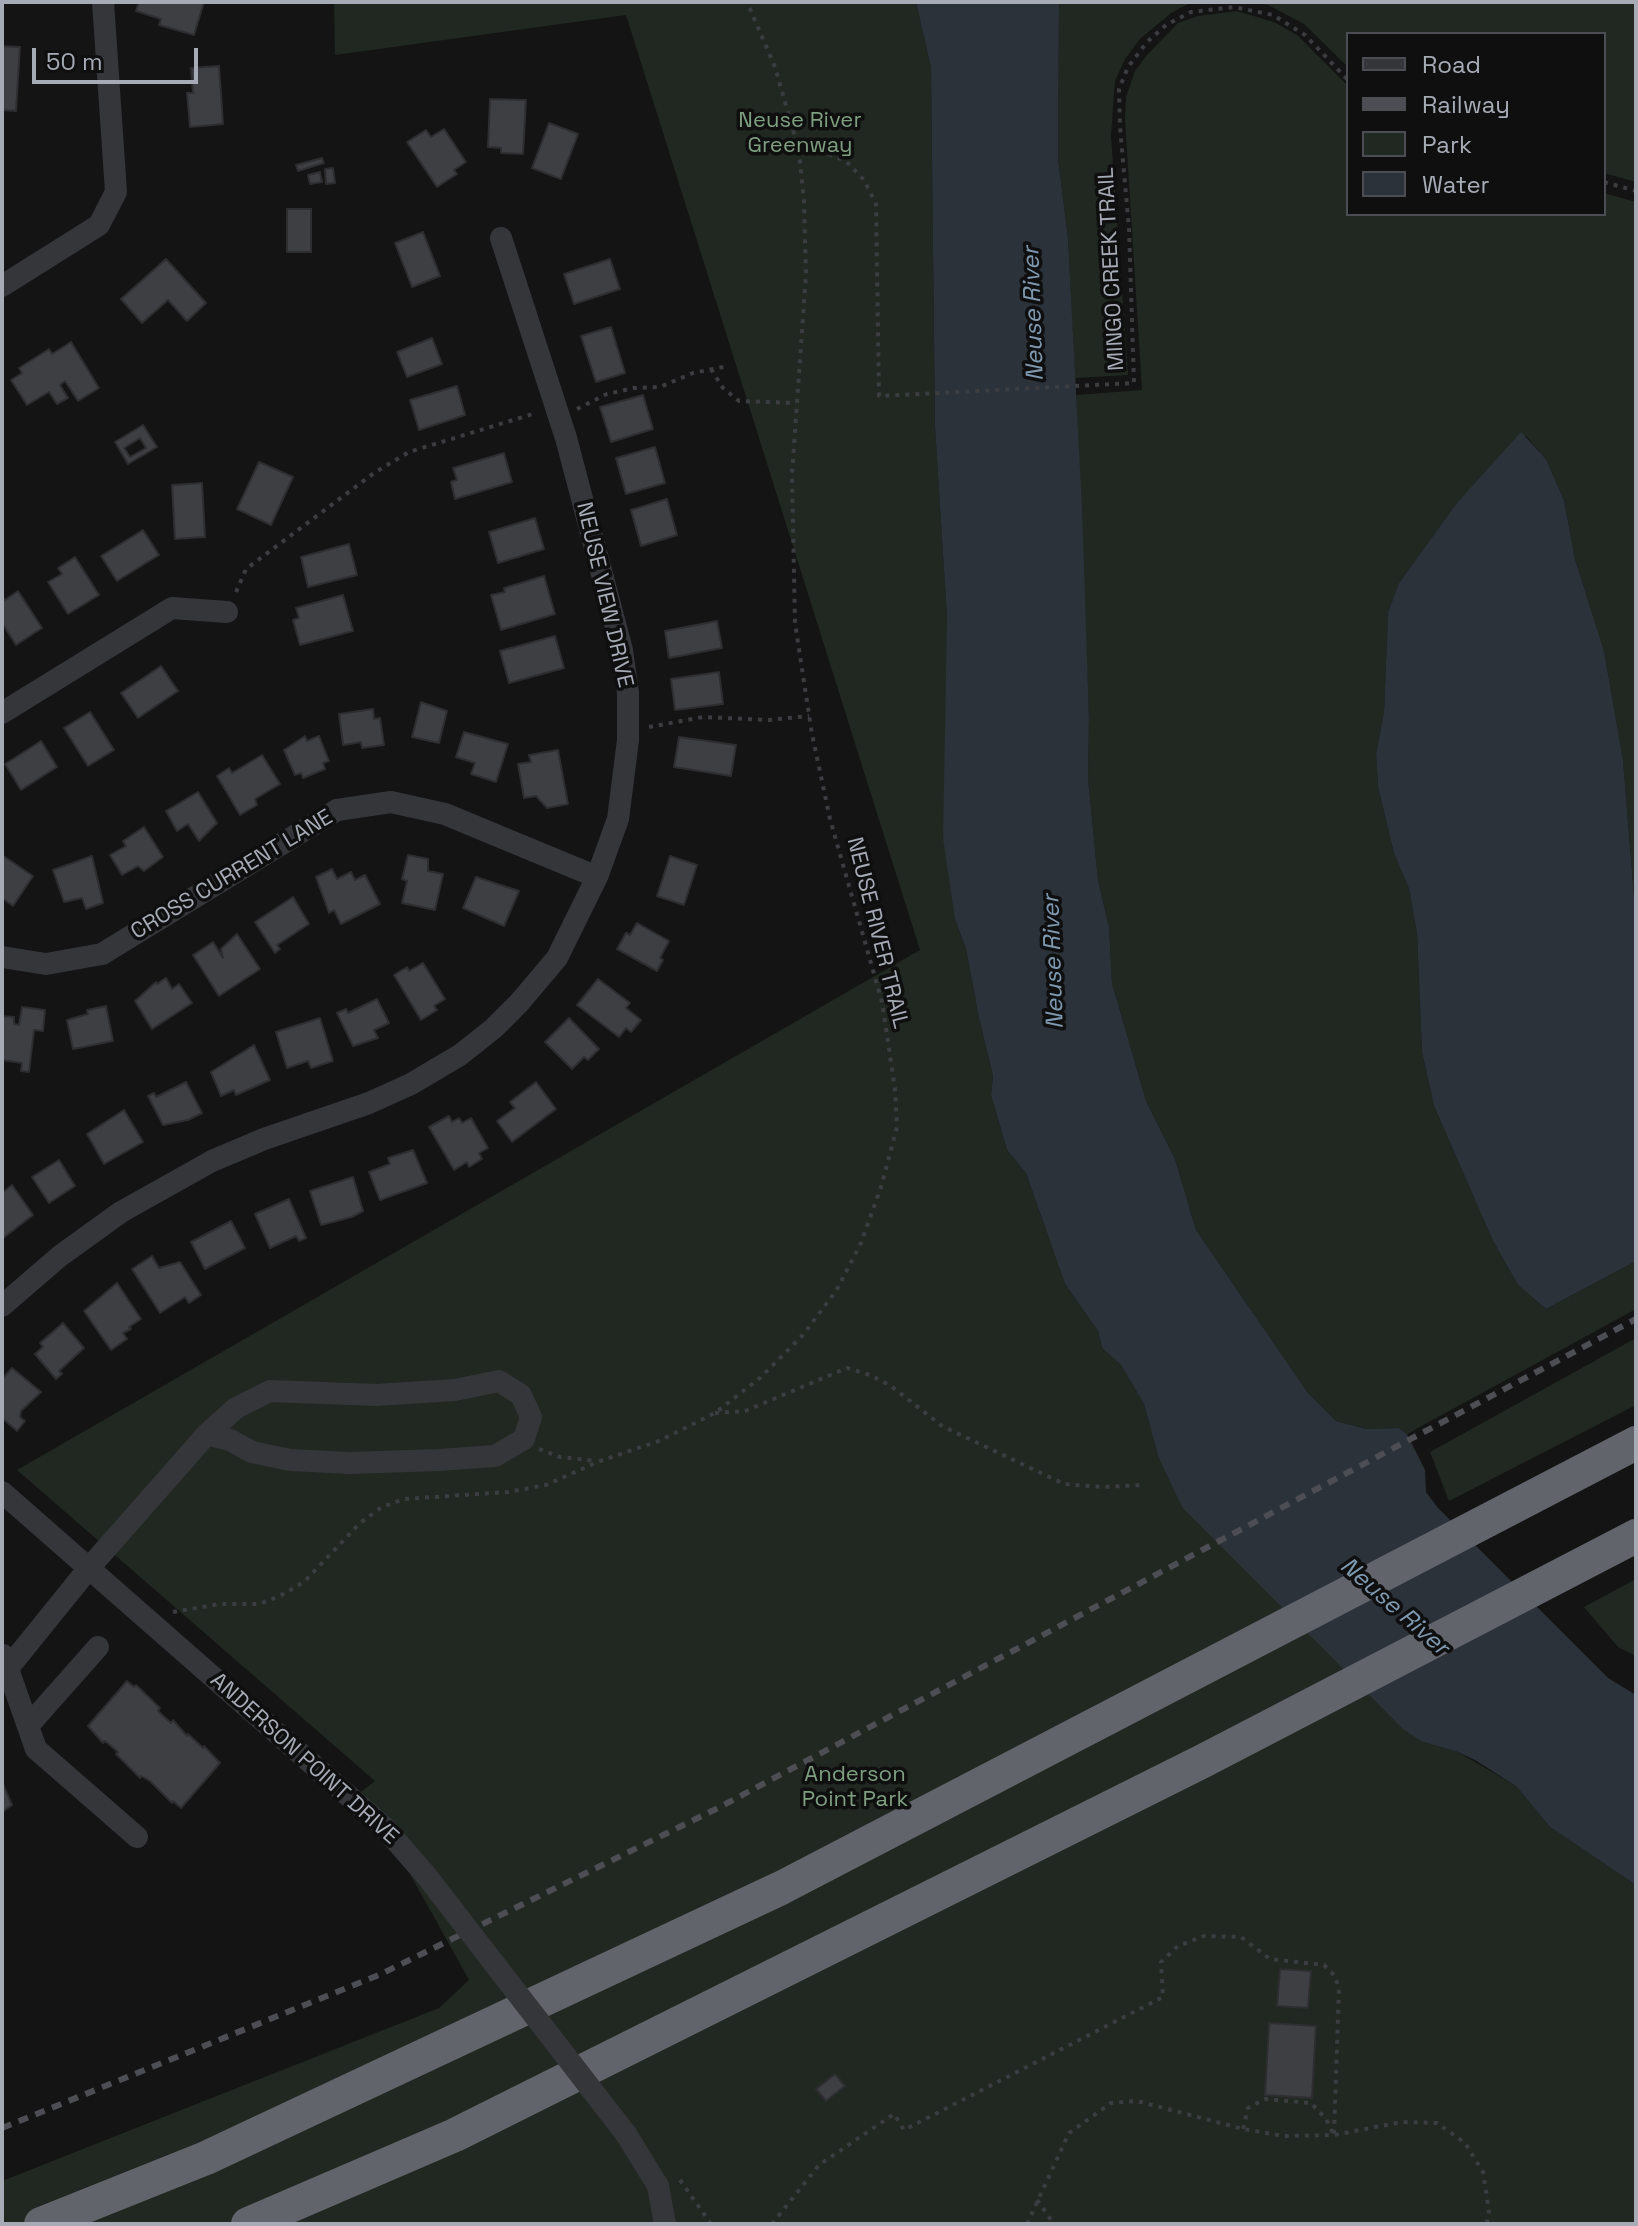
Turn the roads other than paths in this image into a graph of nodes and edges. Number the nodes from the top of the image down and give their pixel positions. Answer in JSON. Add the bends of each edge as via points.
{"nodes":[{"id":1,"x":103,"y":2,"type":"edge"},
{"id":2,"x":501,"y":238,"type":"dead end"},
{"id":3,"x":2,"y":286,"type":"edge"},
{"id":4,"x":227,"y":612,"type":"road end"},
{"id":5,"x":2,"y":713,"type":"edge"},
{"id":6,"x":597,"y":877,"type":"junction"},
{"id":7,"x":2,"y":957,"type":"edge"},
{"id":8,"x":2,"y":1306,"type":"edge"},
{"id":9,"x":207,"y":1434,"type":"junction"},
{"id":10,"x":1636,"y":1443,"type":"edge"},
{"id":11,"x":2,"y":1492,"type":"edge"},
{"id":12,"x":1636,"y":1536,"type":"edge"},
{"id":13,"x":89,"y":1568,"type":"junction"},
{"id":14,"x":98,"y":1647,"type":"dead end"},
{"id":15,"x":4,"y":1664,"type":"edge"},
{"id":16,"x":28,"y":1726,"type":"junction"},
{"id":17,"x":137,"y":1837,"type":"dead end"},
{"id":18,"x":41,"y":2224,"type":"edge"},
{"id":19,"x":248,"y":2224,"type":"edge"},
{"id":20,"x":665,"y":2224,"type":"edge"}],
"edges":[{"from":1,"to":3,"type":"street","via":[[116,192],[99,225]]},
{"from":2,"to":6,"type":"street","name":"NEUSE VIEW DRIVE","via":[[566,438],[622,650],[628,740],[618,819]]},
{"from":4,"to":5,"type":"street","via":[[172,608]]},
{"from":6,"to":7,"type":"street","name":"CROSS CURRENT LANE","via":[[445,814],[391,802],[337,810],[102,954],[46,964]]},
{"from":6,"to":8,"type":"street","name":"NEUSE VIEW DRIVE","via":[[557,958],[502,1020],[460,1055],[369,1103],[212,1161],[121,1212]]},
{"from":9,"to":9,"type":"street","via":[[290,1460],[350,1463],[495,1456],[524,1439],[531,1417],[521,1395],[499,1381],[376,1395],[270,1391],[236,1408]]},
{"from":9,"to":13,"type":"street"},
{"from":10,"to":18,"type":"highway","via":[[781,1888],[206,2158]]},
{"from":11,"to":13,"type":"street","name":"ANDERSON POINT DRIVE"},
{"from":12,"to":19,"type":"highway","via":[[1203,1761],[455,2135]]},
{"from":13,"to":15,"type":"street"},
{"from":13,"to":20,"type":"street","name":"ANDERSON POINT DRIVE","bridge":true,"via":[[384,1827],[626,2134],[658,2186]]},
{"from":14,"to":16,"type":"street"},
{"from":15,"to":16,"type":"street"},
{"from":16,"to":17,"type":"street","via":[[36,1749]]}]}
